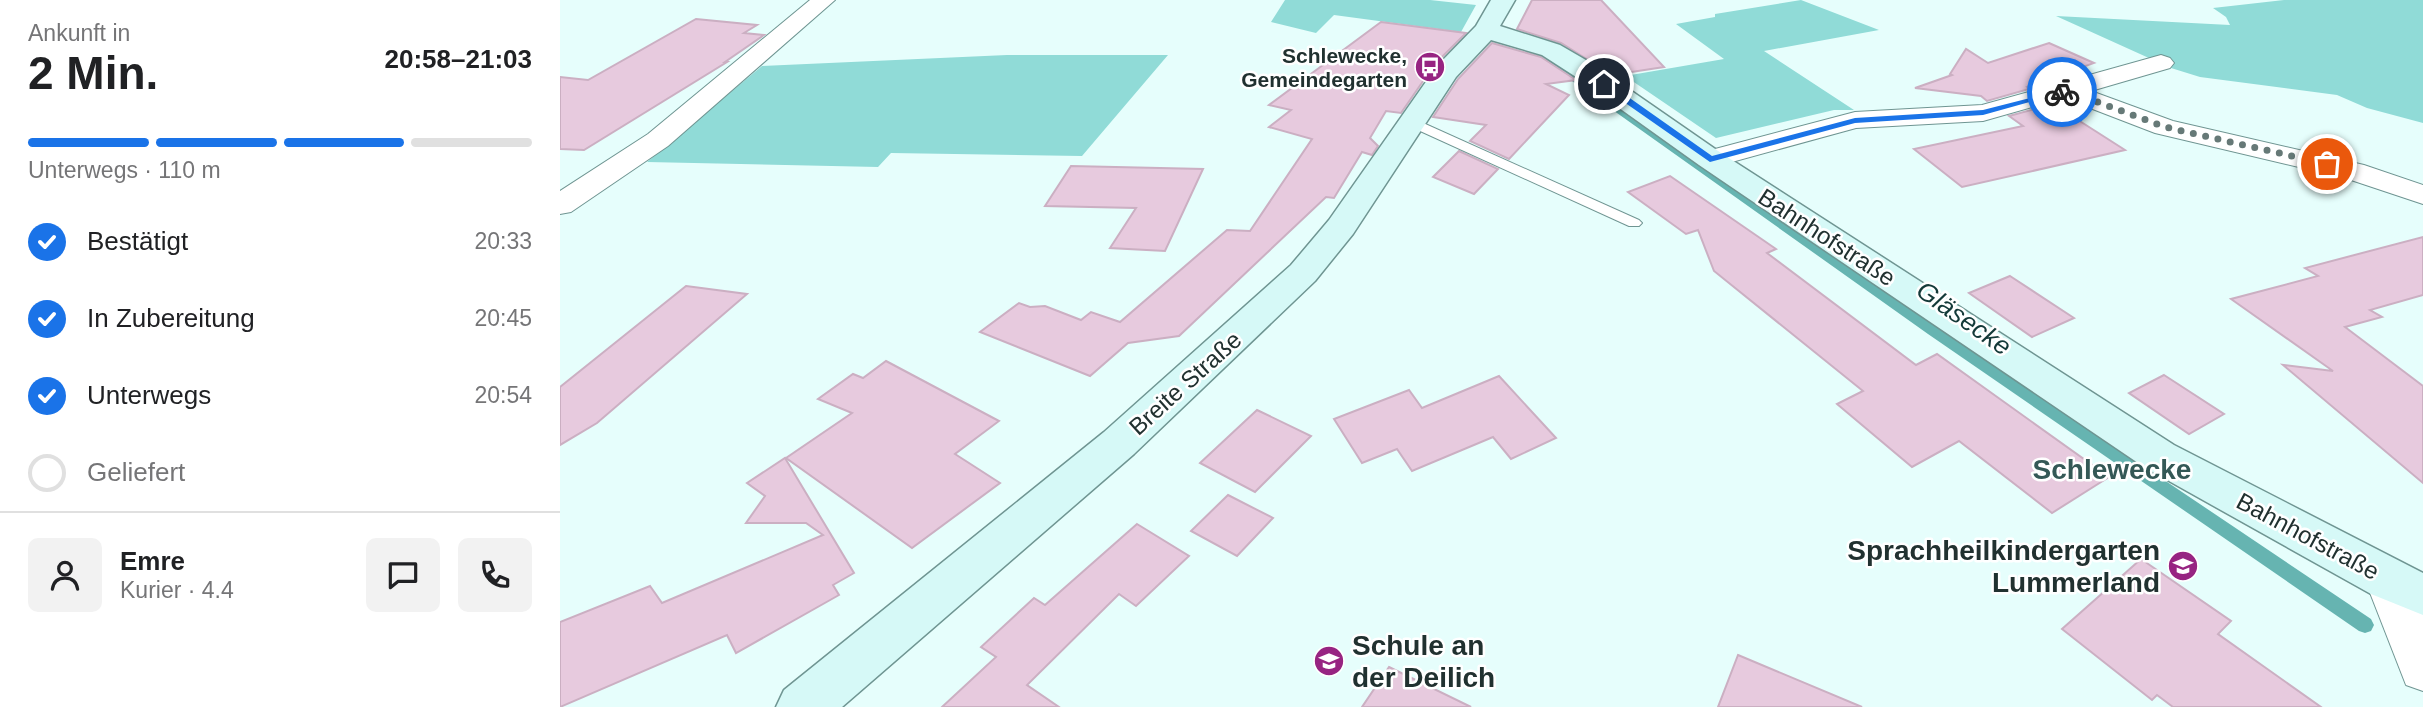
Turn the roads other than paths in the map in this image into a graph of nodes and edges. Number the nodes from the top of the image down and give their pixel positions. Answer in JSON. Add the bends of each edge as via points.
{"nodes":[{"id":1,"x":824,"y":0,"type":"edge"},
{"id":2,"x":1494,"y":15,"type":"edge"},
{"id":3,"x":2161,"y":63,"type":"dead end"},
{"id":4,"x":2068,"y":91,"type":"junction"},
{"id":5,"x":1412,"y":122,"type":"junction"},
{"id":6,"x":1710,"y":159,"type":"junction"},
{"id":7,"x":2423,"y":195,"type":"edge"},
{"id":8,"x":560,"y":205,"type":"edge"},
{"id":9,"x":1634,"y":223,"type":"dead end"},
{"id":10,"x":2406,"y":587,"type":"edge"},
{"id":11,"x":2423,"y":669,"type":"edge"},
{"id":12,"x":803,"y":707,"type":"edge"}],
"edges":[{"from":1,"to":8,"type":"street","via":[[658,140]]},
{"from":2,"to":5,"type":"street","name":"Breite Straße"},
{"from":2,"to":6,"type":"street","name":"Bahnhofstraße"},
{"from":3,"to":4,"type":"street"},
{"from":4,"to":6,"type":"street","via":[[1983,113],[1855,120]]},
{"from":4,"to":7,"type":"street","via":[[2165,127],[2354,171]]},
{"from":5,"to":9,"type":"lane"},
{"from":5,"to":12,"type":"street","name":"Breite Straße","via":[[1341,227],[1294,282],[1119,443]]},
{"from":6,"to":10,"type":"street","name":"Bahnhofstraße","via":[[2158,456]]},
{"from":10,"to":11,"type":"street"}]}
